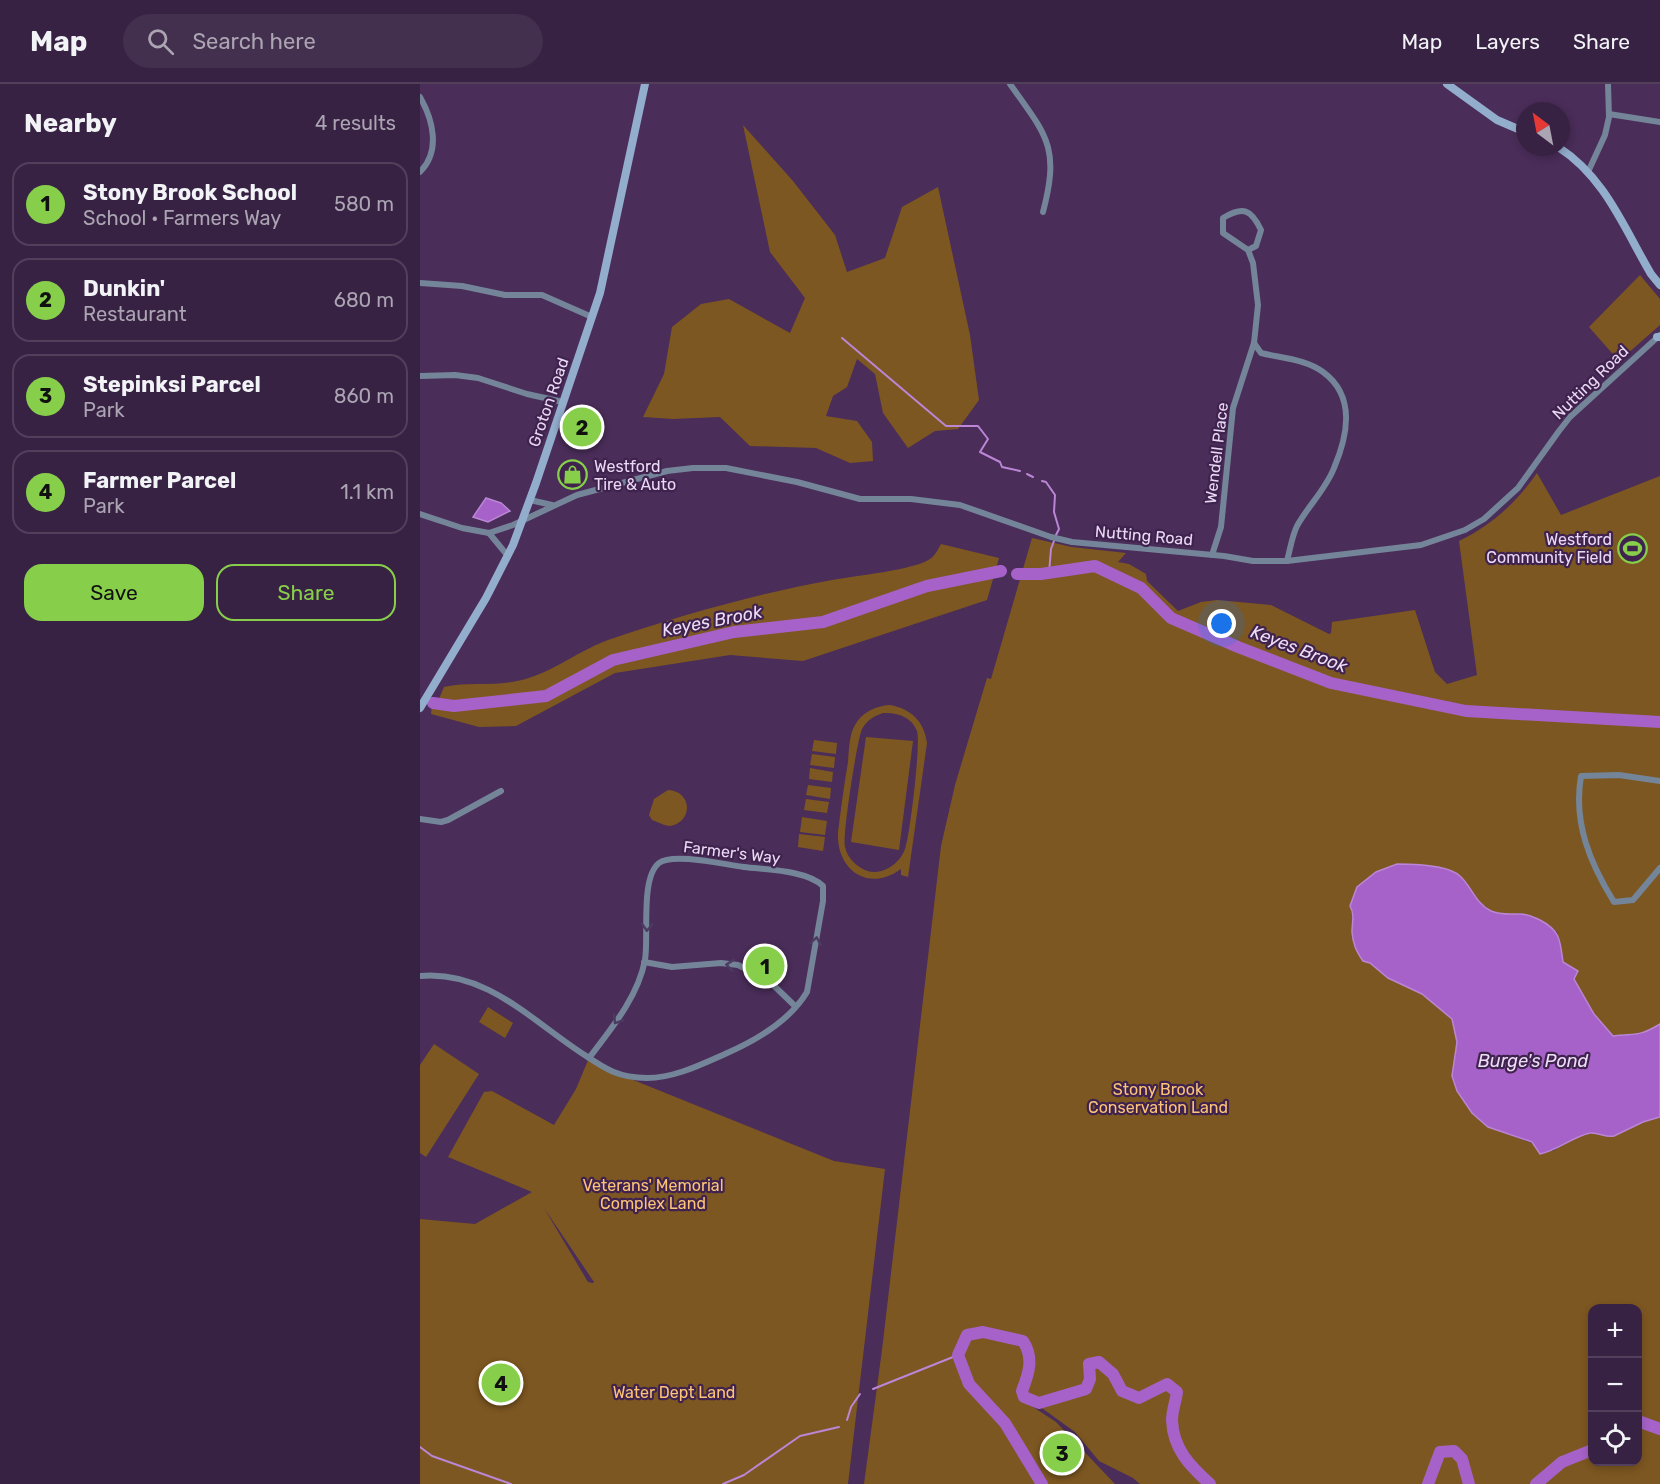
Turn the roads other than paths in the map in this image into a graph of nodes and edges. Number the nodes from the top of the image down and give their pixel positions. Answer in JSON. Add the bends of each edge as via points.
{"nodes":[{"id":1,"x":645,"y":84,"type":"edge"},
{"id":2,"x":1010,"y":84,"type":"edge"},
{"id":3,"x":1447,"y":84,"type":"edge"},
{"id":4,"x":1608,"y":84,"type":"edge"},
{"id":5,"x":420,"y":97,"type":"edge"},
{"id":6,"x":1609,"y":114,"type":"junction"},
{"id":7,"x":1660,"y":122,"type":"edge"},
{"id":8,"x":1516,"y":128,"type":"edge"},
{"id":9,"x":1570,"y":156,"type":"edge"},
{"id":10,"x":420,"y":172,"type":"edge"},
{"id":11,"x":1588,"y":172,"type":"junction"},
{"id":12,"x":1044,"y":212,"type":"dead end"},
{"id":13,"x":1248,"y":250,"type":"junction"},
{"id":14,"x":420,"y":283,"type":"edge"},
{"id":15,"x":1660,"y":285,"type":"edge"},
{"id":16,"x":592,"y":317,"type":"junction"},
{"id":17,"x":1659,"y":336,"type":"edge"},
{"id":18,"x":1254,"y":343,"type":"junction"},
{"id":19,"x":420,"y":376,"type":"edge"},
{"id":20,"x":563,"y":402,"type":"junction"},
{"id":21,"x":530,"y":500,"type":"junction"},
{"id":22,"x":553,"y":505,"type":"junction"},
{"id":23,"x":420,"y":514,"type":"edge"},
{"id":24,"x":522,"y":521,"type":"junction"},
{"id":25,"x":489,"y":532,"type":"junction"},
{"id":26,"x":1212,"y":555,"type":"junction"},
{"id":27,"x":508,"y":556,"type":"junction"},
{"id":28,"x":1287,"y":561,"type":"junction"},
{"id":29,"x":420,"y":708,"type":"edge"},
{"id":30,"x":1660,"y":782,"type":"edge"},
{"id":31,"x":501,"y":791,"type":"dead end"},
{"id":32,"x":420,"y":819,"type":"edge"},
{"id":33,"x":1660,"y":868,"type":"edge"},
{"id":34,"x":644,"y":962,"type":"junction"},
{"id":35,"x":420,"y":976,"type":"edge"},
{"id":36,"x":795,"y":1006,"type":"junction"},
{"id":37,"x":589,"y":1058,"type":"junction"}],
"edges":[{"from":1,"to":16,"type":"main road","name":"Groton Road"},
{"from":2,"to":12,"type":"street","via":[[1050,148],[1052,169]]},
{"from":3,"to":8,"type":"main road","via":[[1497,120]]},
{"from":4,"to":6,"type":"street"},
{"from":5,"to":10,"type":"street","via":[[433,124],[431,153]]},
{"from":6,"to":7,"type":"street"},
{"from":6,"to":11,"type":"street","via":[[1605,135]]},
{"from":9,"to":11,"type":"main road"},
{"from":11,"to":15,"type":"main road","via":[[1611,201]]},
{"from":13,"to":13,"type":"street","via":[[1223,233],[1222,218],[1234,211],[1255,216],[1261,230],[1257,246]]},
{"from":13,"to":18,"type":"street","name":"Wendell Place","via":[[1258,305]]},
{"from":14,"to":16,"type":"street","via":[[505,295],[542,295]]},
{"from":16,"to":20,"type":"main road","name":"Groton Road"},
{"from":17,"to":28,"type":"street","name":"Nutting Road","via":[[1570,417],[1518,488],[1475,525],[1421,545]]},
{"from":18,"to":26,"type":"street","name":"Wendell Place","via":[[1233,408],[1221,527]]},
{"from":18,"to":28,"type":"street","via":[[1262,353],[1322,371],[1336,384],[1347,408],[1346,434],[1334,469],[1296,528]]},
{"from":19,"to":20,"type":"street","via":[[478,378]]},
{"from":20,"to":21,"type":"main road","name":"Groton Road"},
{"from":21,"to":22,"type":"street"},
{"from":21,"to":24,"type":"main road","name":"Groton Road"},
{"from":22,"to":24,"type":"street","name":"Nutting Road"},
{"from":22,"to":26,"type":"street","name":"Nutting Road","via":[[667,471],[726,468],[860,499],[911,499],[960,505],[1072,542]]},
{"from":23,"to":25,"type":"street"},
{"from":24,"to":25,"type":"street","name":"Nutting Road"},
{"from":24,"to":27,"type":"main road","name":"Groton Road"},
{"from":25,"to":27,"type":"street"},
{"from":26,"to":28,"type":"street","name":"Nutting Road"},
{"from":27,"to":29,"type":"main road","name":"Groton Road"},
{"from":30,"to":33,"type":"street","via":[[1619,775],[1581,776],[1578,803],[1589,855],[1614,902],[1633,900]]},
{"from":31,"to":32,"type":"street","via":[[448,820]]},
{"from":36,"to":34,"type":"street","one_way":true,"via":[[768,980],[738,965],[672,967]]},
{"from":36,"to":34,"type":"street","name":"Farmer's Way","one_way":true,"via":[[807,992],[823,901],[823,885],[815,878],[702,861],[669,858],[658,863],[650,874]]},
{"from":34,"to":37,"type":"street","name":"Farmer's Way","one_way":true,"via":[[641,979]]},
{"from":35,"to":37,"type":"street","via":[[448,976],[486,987]]},
{"from":36,"to":37,"type":"street","via":[[753,1042],[673,1075],[628,1077],[604,1070]]}]}
